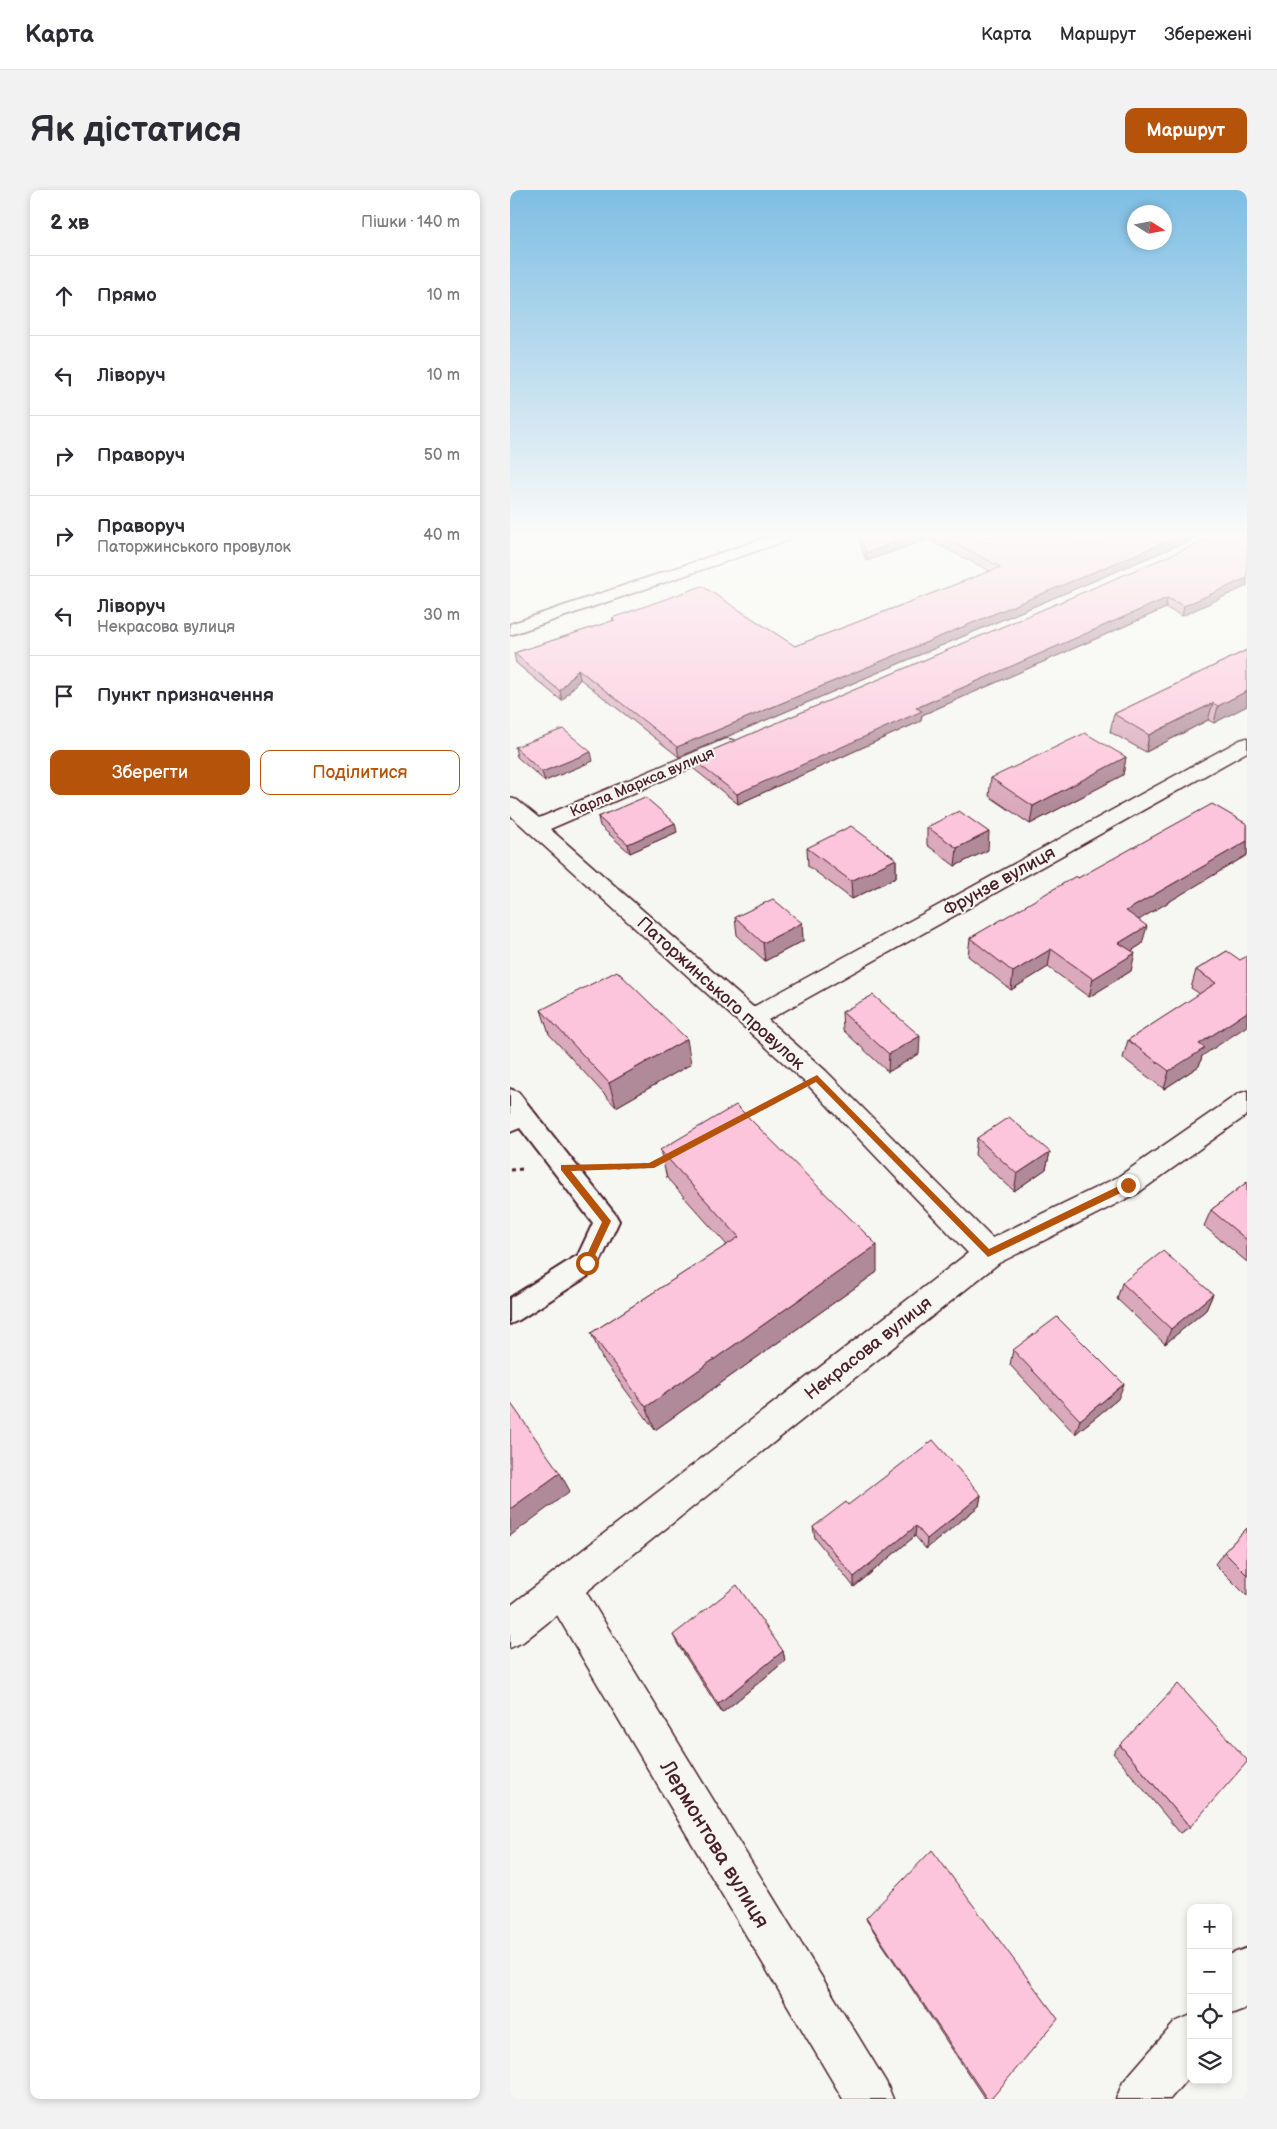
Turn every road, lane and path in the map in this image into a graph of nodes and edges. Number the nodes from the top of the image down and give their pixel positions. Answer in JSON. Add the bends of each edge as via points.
{"nodes":[{"id":1,"x":748,"y":737,"type":"edge"},
{"id":2,"x":1247,"y":744,"type":"edge"},
{"id":3,"x":510,"y":804,"type":"edge"},
{"id":4,"x":536,"y":827,"type":"junction"},
{"id":5,"x":750,"y":1019,"type":"junction"},
{"id":6,"x":817,"y":1078,"type":"junction"},
{"id":7,"x":1247,"y":1101,"type":"edge"},
{"id":8,"x":515,"y":1112,"type":"edge"},
{"id":9,"x":738,"y":1120,"type":"edge"},
{"id":10,"x":668,"y":1156,"type":"edge"},
{"id":11,"x":564,"y":1168,"type":"junction"},
{"id":12,"x":510,"y":1170,"type":"edge"},
{"id":13,"x":988,"y":1254,"type":"junction"},
{"id":14,"x":510,"y":1312,"type":"edge"},
{"id":15,"x":562,"y":1588,"type":"junction"},
{"id":16,"x":510,"y":1629,"type":"edge"},
{"id":17,"x":1247,"y":1970,"type":"edge"},
{"id":18,"x":1232,"y":1988,"type":"edge"},
{"id":19,"x":1190,"y":2039,"type":"edge"},
{"id":20,"x":869,"y":2099,"type":"edge"},
{"id":21,"x":1140,"y":2099,"type":"edge"}],
"edges":[{"from":1,"to":4,"type":"street","name":"Карла Маркса вулиця"},
{"from":2,"to":5,"type":"street","name":"Фрунзе вулиця"},
{"from":3,"to":4,"type":"street","name":"Паторжинського провулок"},
{"from":4,"to":5,"type":"street","name":"Паторжинського провулок"},
{"from":5,"to":6,"type":"street","name":"Паторжинського провулок"},
{"from":6,"to":9,"type":"path"},
{"from":6,"to":13,"type":"street","name":"Паторжинського провулок"},
{"from":7,"to":13,"type":"street","name":"Некрасова вулиця","via":[[1128,1185]]},
{"from":8,"to":11,"type":"lane"},
{"from":10,"to":11,"type":"path","via":[[651,1166]]},
{"from":11,"to":12,"type":"path"},
{"from":11,"to":14,"type":"lane","via":[[606,1221],[587,1263]]},
{"from":13,"to":15,"type":"street","name":"Некрасова вулиця"},
{"from":15,"to":16,"type":"street","name":"Некрасова вулиця"},
{"from":15,"to":20,"type":"street","name":"Лермонтова вулиця"},
{"from":17,"to":18,"type":"street"},
{"from":19,"to":21,"type":"street"}]}
